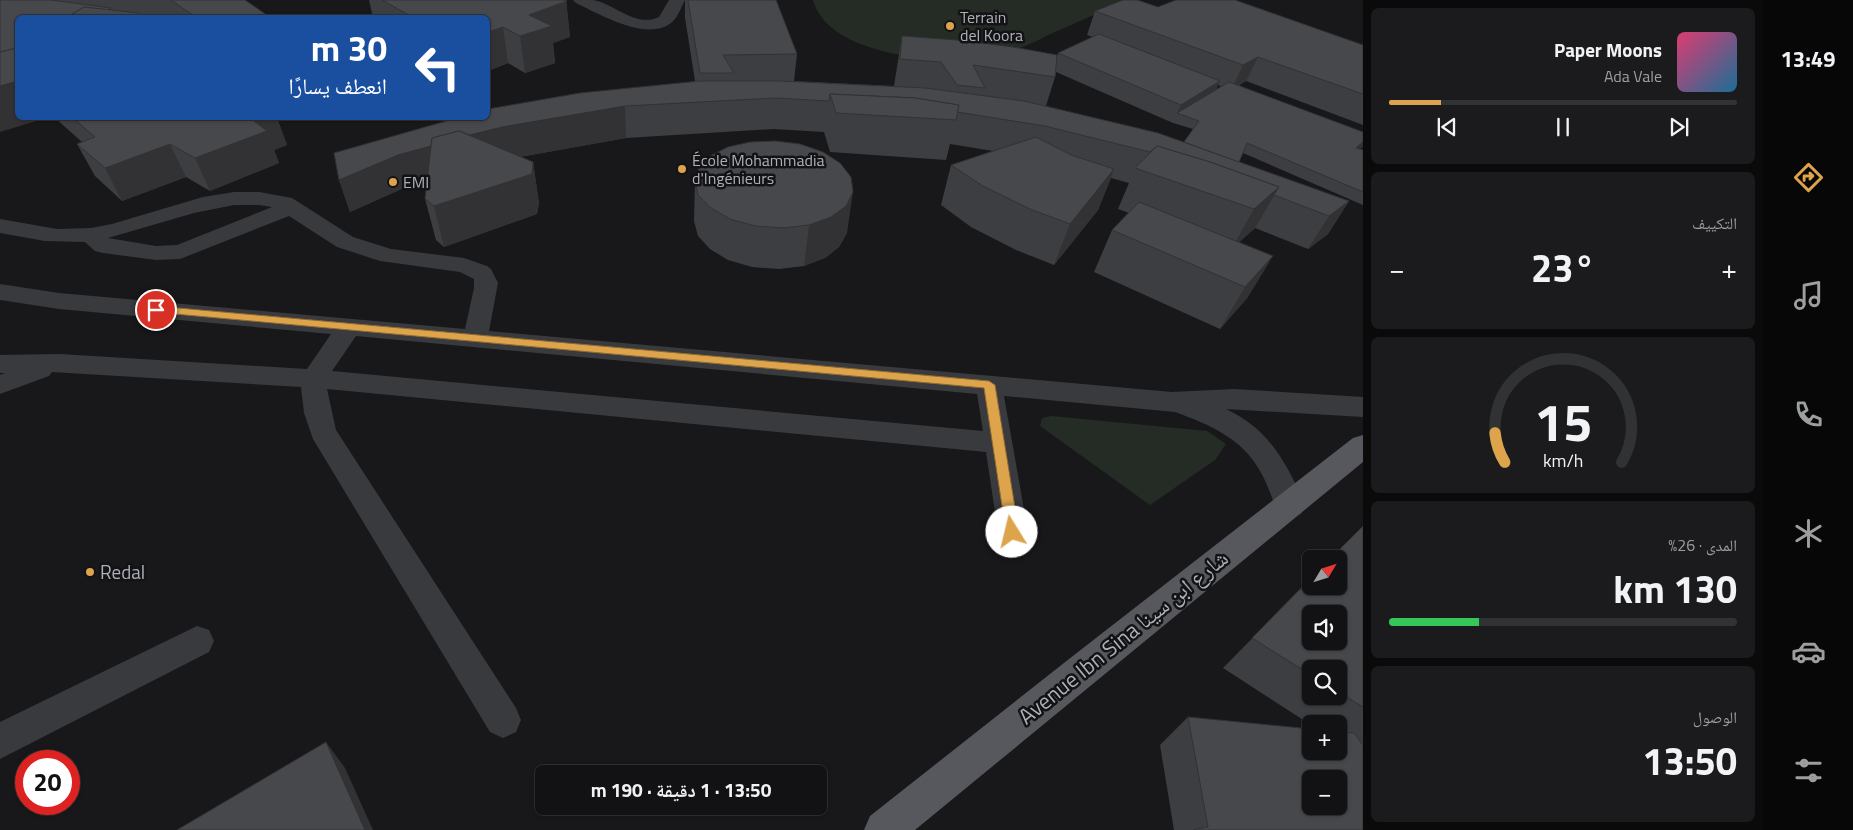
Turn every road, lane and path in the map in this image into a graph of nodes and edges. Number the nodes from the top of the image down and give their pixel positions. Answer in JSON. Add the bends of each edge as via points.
{"nodes":[{"id":1,"x":581,"y":0,"type":"edge"},
{"id":2,"x":676,"y":0,"type":"edge"},
{"id":3,"x":289,"y":208,"type":"junction"},
{"id":4,"x":0,"y":226,"type":"edge"},
{"id":5,"x":90,"y":235,"type":"junction"},
{"id":6,"x":0,"y":292,"type":"edge"},
{"id":7,"x":59,"y":301,"type":"junction"},
{"id":8,"x":0,"y":306,"type":"edge"},
{"id":9,"x":350,"y":327,"type":"junction"},
{"id":10,"x":475,"y":338,"type":"junction"},
{"id":11,"x":60,"y":363,"type":"junction"},
{"id":12,"x":0,"y":364,"type":"edge"},
{"id":13,"x":315,"y":379,"type":"junction"},
{"id":14,"x":0,"y":385,"type":"edge"},
{"id":15,"x":989,"y":385,"type":"junction"},
{"id":16,"x":1172,"y":402,"type":"junction"},
{"id":17,"x":1363,"y":407,"type":"edge"},
{"id":18,"x":998,"y":443,"type":"junction"},
{"id":19,"x":1358,"y":455,"type":"edge"},
{"id":20,"x":1290,"y":504,"type":"junction"},
{"id":21,"x":1012,"y":532,"type":"dead end"},
{"id":22,"x":197,"y":641,"type":"dead end"},
{"id":23,"x":503,"y":720,"type":"dead end"},
{"id":24,"x":0,"y":741,"type":"edge"},
{"id":25,"x":884,"y":830,"type":"edge"}],
"edges":[{"from":1,"to":2,"type":"street","via":[[644,25],[666,20]]},
{"from":3,"to":5,"type":"street","via":[[274,200],[217,199],[129,227]]},
{"from":3,"to":5,"type":"street","via":[[180,252],[156,253],[103,246]]},
{"from":3,"to":10,"type":"street","via":[[345,242],[388,256],[475,268],[482,274],[488,288]]},
{"from":4,"to":5,"type":"street","via":[[46,234]]},
{"from":6,"to":7,"type":"street"},
{"from":7,"to":8,"type":"street"},
{"from":7,"to":9,"type":"street"},
{"from":9,"to":10,"type":"street"},
{"from":9,"to":13,"type":"street"},
{"from":10,"to":15,"type":"street"},
{"from":11,"to":12,"type":"street"},
{"from":11,"to":13,"type":"street"},
{"from":11,"to":14,"type":"street"},
{"from":13,"to":18,"type":"street"},
{"from":13,"to":23,"type":"street","via":[[316,410],[324,432]]},
{"from":15,"to":16,"type":"street"},
{"from":15,"to":18,"type":"street"},
{"from":16,"to":17,"type":"street","via":[[1234,399]]},
{"from":16,"to":20,"type":"street","via":[[1210,413],[1245,434],[1270,462]]},
{"from":18,"to":21,"type":"street"},
{"from":19,"to":20,"type":"main road","name":"Avenue Ibn Sina شارع ابن سينا"},
{"from":20,"to":25,"type":"main road","name":"Avenue Ibn Sina شارع ابن سينا"},
{"from":22,"to":24,"type":"street"}]}
